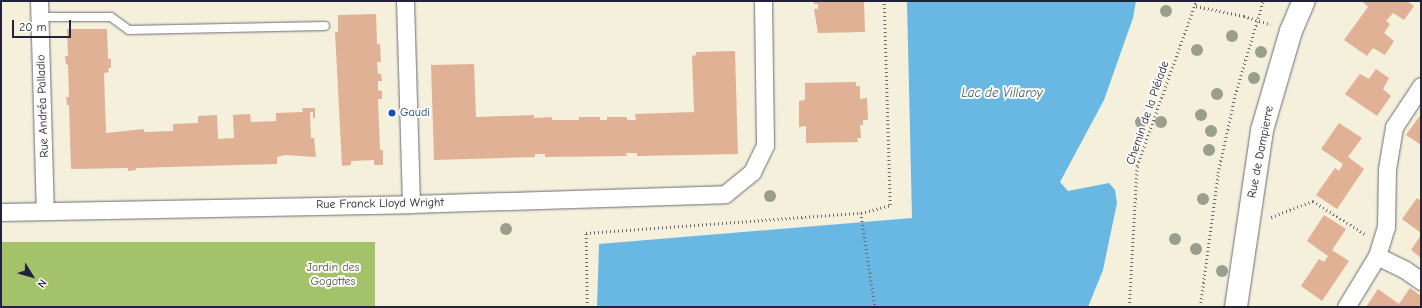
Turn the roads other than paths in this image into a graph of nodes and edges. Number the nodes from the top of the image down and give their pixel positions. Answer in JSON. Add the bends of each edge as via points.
{"nodes":[{"id":1,"x":405,"y":1,"type":"edge"},
{"id":2,"x":762,"y":1,"type":"edge"},
{"id":3,"x":1304,"y":1,"type":"edge"},
{"id":4,"x":40,"y":9,"type":"edge"},
{"id":5,"x":325,"y":26,"type":"dead end"},
{"id":6,"x":1421,"y":86,"type":"edge"},
{"id":7,"x":411,"y":204,"type":"junction"},
{"id":8,"x":45,"y":210,"type":"junction"},
{"id":9,"x":1,"y":212,"type":"edge"},
{"id":10,"x":1379,"y":250,"type":"junction"},
{"id":11,"x":1421,"y":281,"type":"edge"},
{"id":12,"x":1236,"y":307,"type":"edge"},
{"id":13,"x":1346,"y":307,"type":"edge"}],
"edges":[{"from":1,"to":7,"type":"street"},
{"from":2,"to":7,"type":"street","name":"Rue Franck Lloyd Wright","via":[[765,145],[752,172],[724,194]]},
{"from":3,"to":12,"type":"street","name":"Rue de Dampierre","via":[[1291,31],[1262,130]]},
{"from":4,"to":5,"type":"lane","via":[[111,17],[128,30]]},
{"from":4,"to":8,"type":"street","name":"Rue Andréa Palladio"},
{"from":6,"to":10,"type":"street","via":[[1394,127],[1387,169],[1386,227]]},
{"from":7,"to":8,"type":"street","name":"Rue Franck Lloyd Wright"},
{"from":8,"to":9,"type":"street","name":"Rue Franck Lloyd Wright"},
{"from":10,"to":11,"type":"street"},
{"from":10,"to":13,"type":"street"}]}
